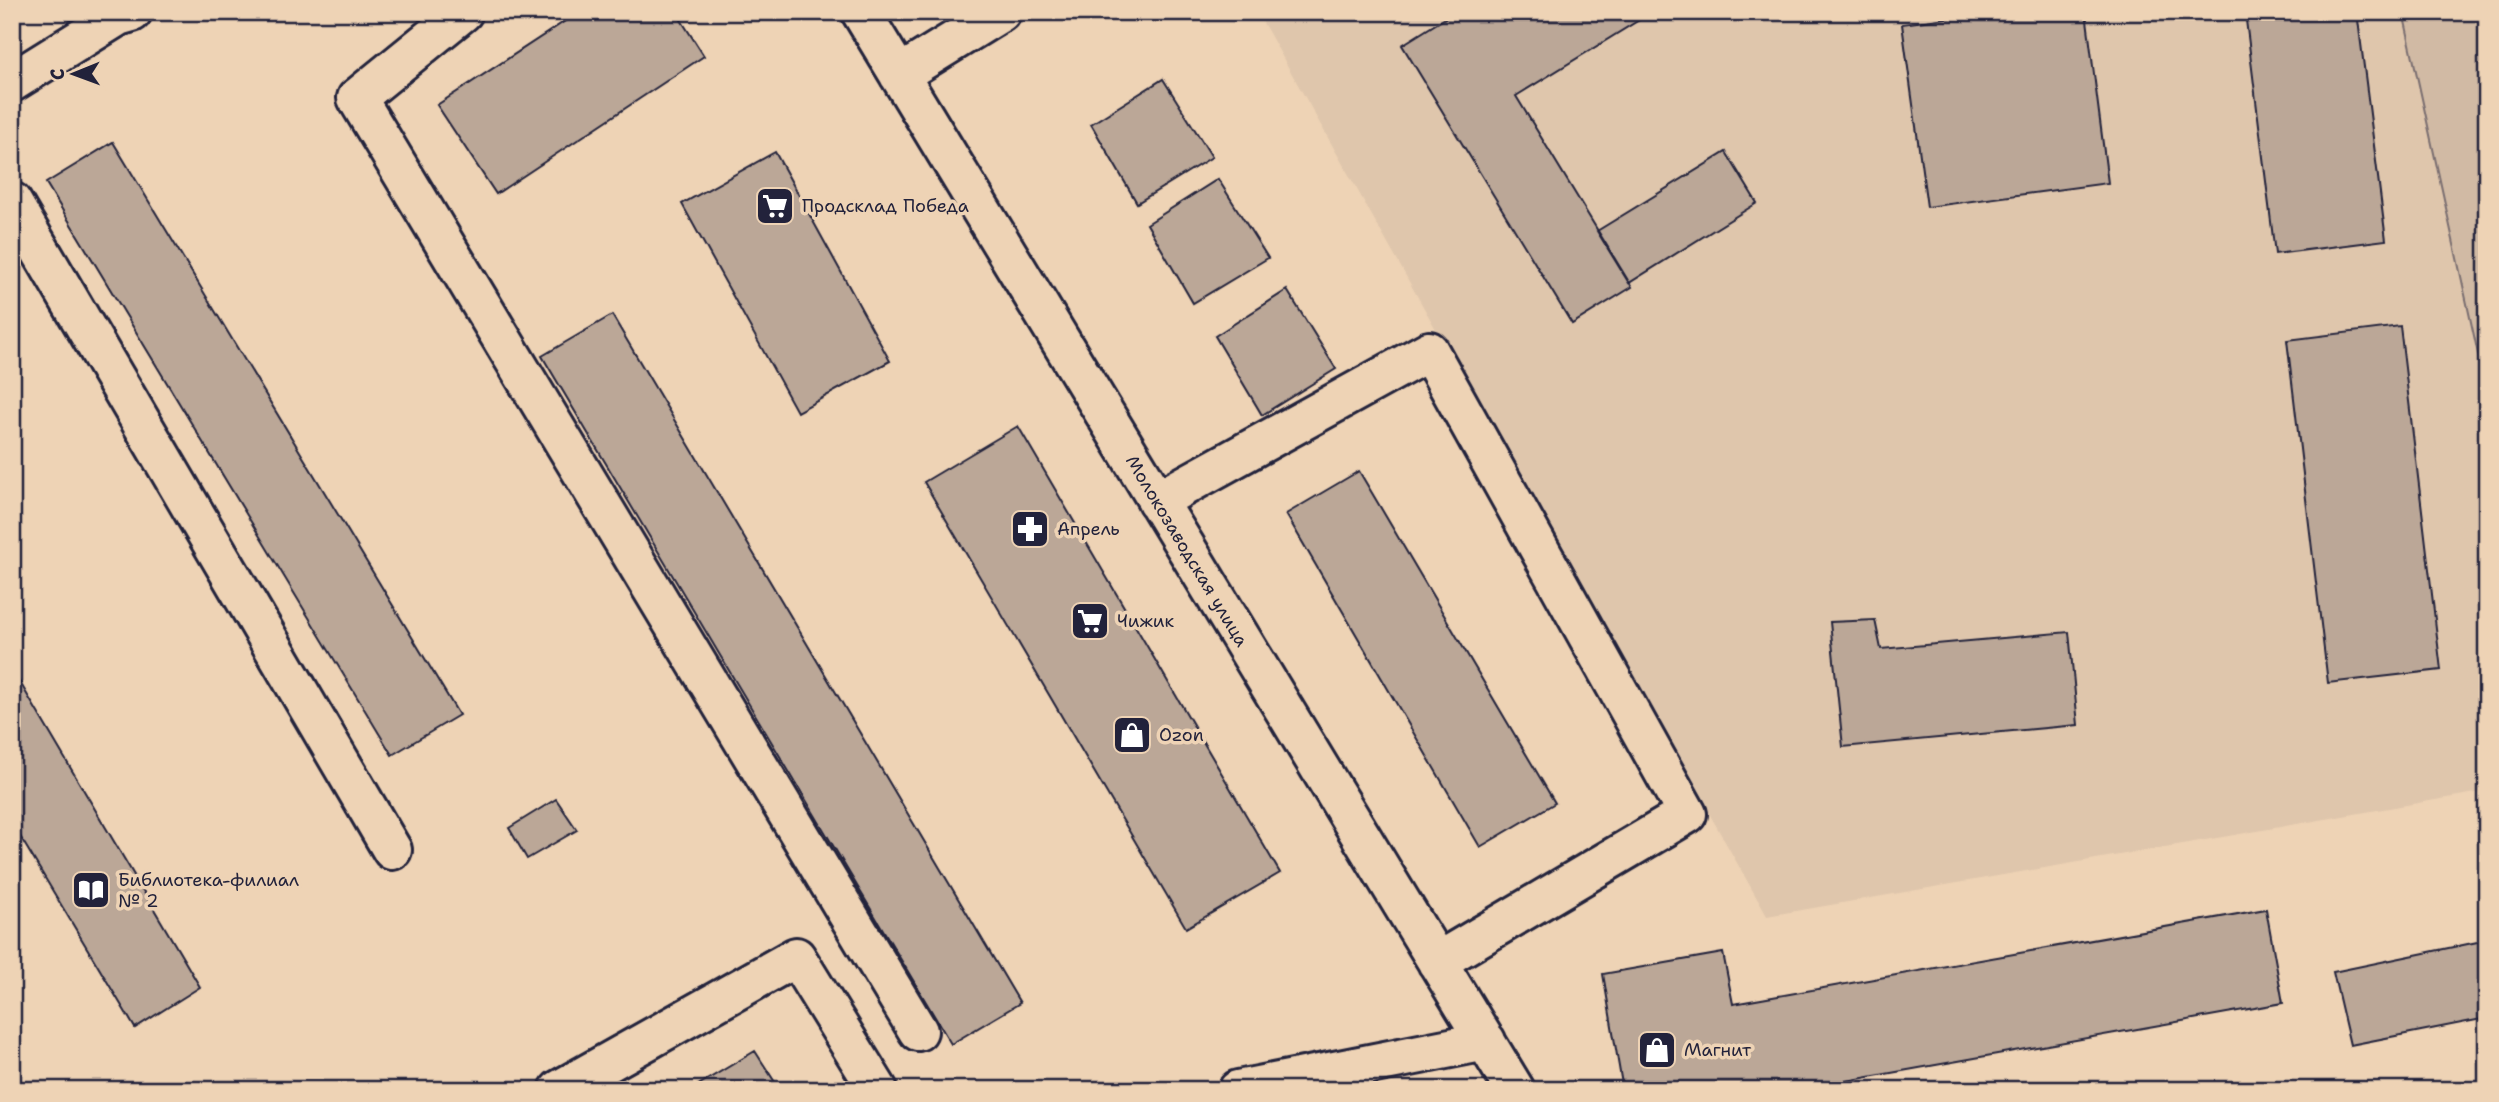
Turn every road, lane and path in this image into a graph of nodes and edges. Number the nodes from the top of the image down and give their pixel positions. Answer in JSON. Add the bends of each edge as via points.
{"nodes":[{"id":1,"x":463,"y":12,"type":"edge"},
{"id":2,"x":861,"y":12,"type":"edge"},
{"id":3,"x":1001,"y":12,"type":"edge"},
{"id":4,"x":122,"y":13,"type":"edge"},
{"id":5,"x":899,"y":75,"type":"junction"},
{"id":6,"x":12,"y":82,"type":"edge"},
{"id":7,"x":12,"y":202,"type":"edge"},
{"id":8,"x":1157,"y":501,"type":"junction"},
{"id":9,"x":392,"y":850,"type":"dead end"},
{"id":10,"x":1437,"y":962,"type":"junction"},
{"id":11,"x":918,"y":1031,"type":"dead end"},
{"id":12,"x":1486,"y":1041,"type":"junction"},
{"id":13,"x":559,"y":1090,"type":"edge"},
{"id":14,"x":877,"y":1090,"type":"edge"},
{"id":15,"x":1238,"y":1090,"type":"edge"},
{"id":16,"x":1515,"y":1090,"type":"edge"}],
"edges":[{"from":1,"to":11,"type":"street","via":[[357,98]]},
{"from":2,"to":5,"type":"street","name":"Молокозаводская улица"},
{"from":3,"to":5,"type":"street"},
{"from":4,"to":6,"type":"street"},
{"from":5,"to":8,"type":"street","name":"Молокозаводская улица"},
{"from":7,"to":9,"type":"street"},
{"from":8,"to":10,"type":"street","name":"Молокозаводская улица"},
{"from":8,"to":10,"type":"street","via":[[1429,351],[1687,814]]},
{"from":10,"to":12,"type":"street","name":"Молокозаводская улица"},
{"from":12,"to":15,"type":"street"},
{"from":12,"to":16,"type":"street","name":"Молокозаводская улица"},
{"from":13,"to":14,"type":"street","via":[[796,957]]}]}
